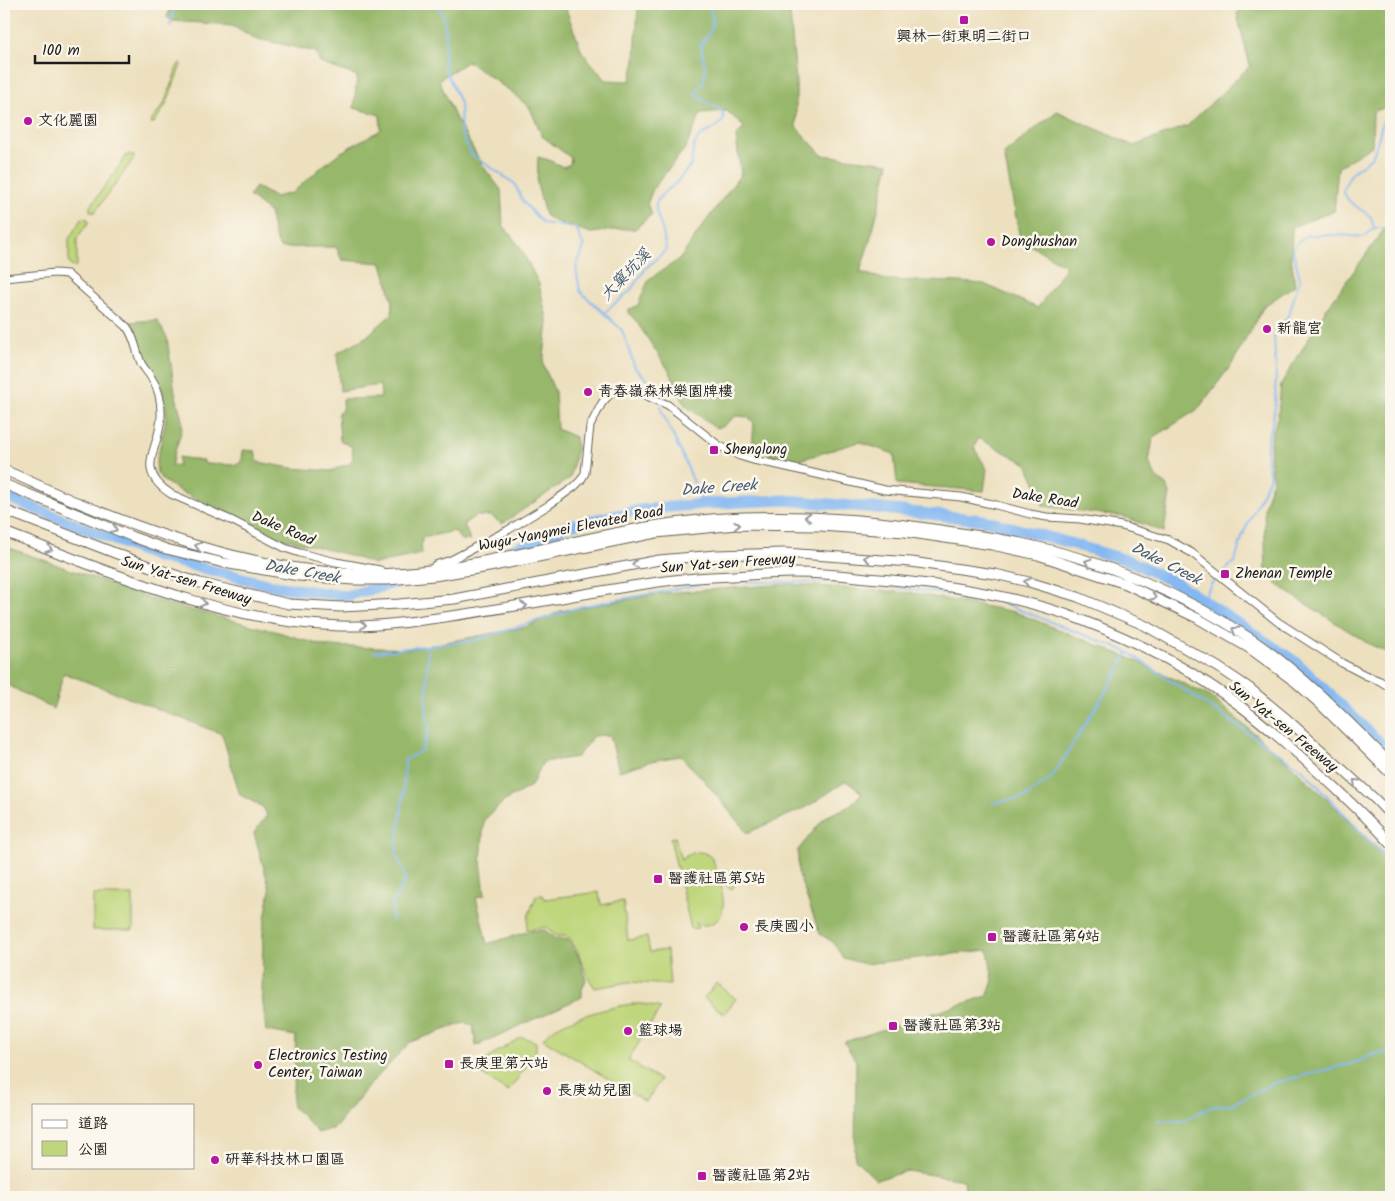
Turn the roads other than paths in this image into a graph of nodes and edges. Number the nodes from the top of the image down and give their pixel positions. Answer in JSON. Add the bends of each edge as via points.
{"nodes":[{"id":1,"x":4,"y":278,"type":"edge"},
{"id":2,"x":4,"y":470,"type":"edge"},
{"id":3,"x":4,"y":484,"type":"edge"},
{"id":4,"x":4,"y":510,"type":"edge"},
{"id":5,"x":4,"y":532,"type":"edge"},
{"id":6,"x":1391,"y":688,"type":"edge"},
{"id":7,"x":1391,"y":764,"type":"edge"},
{"id":8,"x":1391,"y":774,"type":"edge"},
{"id":9,"x":1391,"y":816,"type":"edge"},
{"id":10,"x":1391,"y":844,"type":"edge"}],
"edges":[{"from":1,"to":6,"type":"street","name":"Dake Road","via":[[67,274],[127,327],[160,400],[161,422],[150,465],[155,481],[162,488],[285,548],[318,558],[390,571],[432,566],[451,560],[508,530],[549,505],[581,480],[590,426],[602,403],[616,390],[633,390],[668,405],[718,445],[740,456],[885,490],[961,497],[1030,514],[1122,526],[1169,540],[1216,572],[1278,622],[1342,663]]},
{"from":7,"to":2,"type":"highway","name":"Wugu-Yangmei Elevated Road","one_way":true,"via":[[1301,676],[1213,616],[1130,576],[1020,543],[903,524],[781,516],[736,517],[634,529],[451,566],[389,573],[347,573],[310,570],[189,544],[74,502]]},
{"from":3,"to":8,"type":"highway","name":"Wugu-Yangmei Elevated Road","one_way":true,"via":[[166,549],[299,576],[344,579],[434,576],[656,533],[737,525],[905,532],[992,545],[1038,555],[1126,584],[1197,618],[1249,648],[1294,681]]},
{"from":9,"to":4,"type":"highway","name":"Sun Yat-sen Freeway","one_way":true,"via":[[1288,720],[1218,667],[1144,625],[1078,597],[995,574],[911,562],[795,553],[716,555],[659,560],[454,599],[399,604],[290,604],[200,583],[151,567]]},
{"from":5,"to":10,"type":"highway","name":"Sun Yat-sen Freeway","one_way":true,"via":[[190,600],[245,614],[343,626],[399,623],[499,610],[668,580],[795,573],[912,581],[1027,603],[1077,618],[1140,645],[1242,707],[1310,764]]}]}
